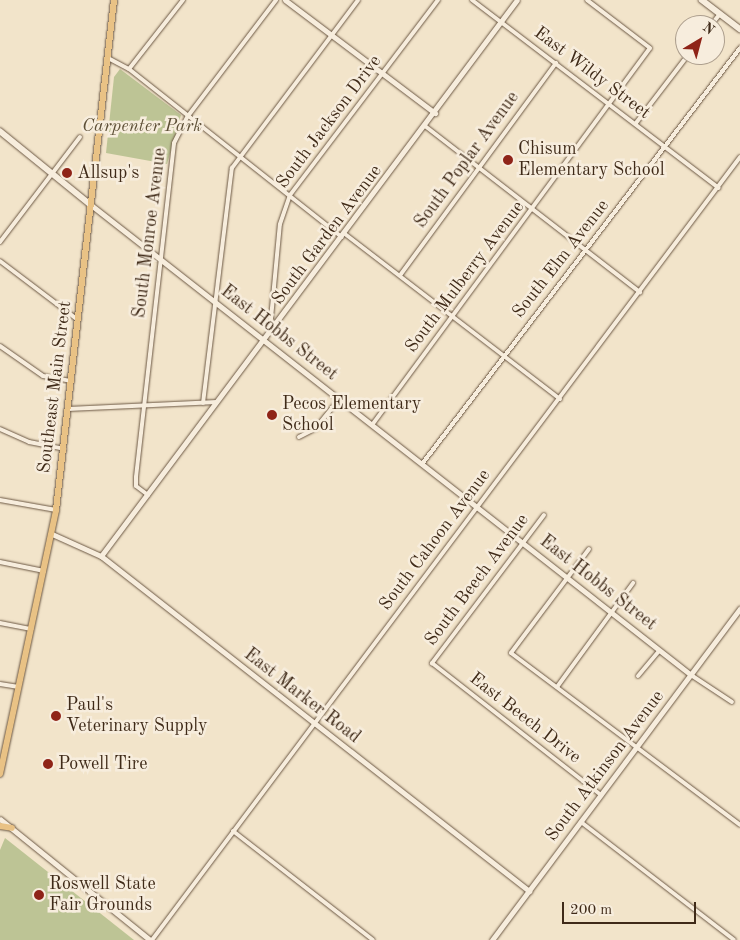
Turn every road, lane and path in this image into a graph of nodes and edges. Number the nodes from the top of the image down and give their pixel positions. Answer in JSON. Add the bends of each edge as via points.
{"nodes":[{"id":1,"x":114,"y":0,"type":"edge"},
{"id":2,"x":183,"y":0,"type":"edge"},
{"id":3,"x":276,"y":0,"type":"edge"},
{"id":4,"x":285,"y":0,"type":"edge"},
{"id":5,"x":358,"y":0,"type":"edge"},
{"id":6,"x":438,"y":0,"type":"edge"},
{"id":7,"x":472,"y":0,"type":"edge"},
{"id":8,"x":517,"y":0,"type":"edge"},
{"id":9,"x":587,"y":0,"type":"edge"},
{"id":10,"x":702,"y":0,"type":"edge"},
{"id":11,"x":720,"y":14,"type":"joint"},
{"id":12,"x":501,"y":21,"type":"junction"},
{"id":13,"x":740,"y":29,"type":"edge"},
{"id":14,"x":331,"y":35,"type":"junction"},
{"id":15,"x":740,"y":48,"type":"edge"},
{"id":16,"x":108,"y":58,"type":"junction"},
{"id":17,"x":556,"y":63,"type":"junction"},
{"id":18,"x":680,"y":65,"type":"edge"},
{"id":19,"x":129,"y":69,"type":"junction"},
{"id":20,"x":383,"y":74,"type":"junction"},
{"id":21,"x":611,"y":104,"type":"junction"},
{"id":22,"x":435,"y":113,"type":"junction"},
{"id":23,"x":188,"y":116,"type":"junction"},
{"id":24,"x":636,"y":123,"type":"junction"},
{"id":25,"x":425,"y":126,"type":"junction"},
{"id":26,"x":0,"y":131,"type":"edge"},
{"id":27,"x":80,"y":136,"type":"dead end"},
{"id":28,"x":665,"y":146,"type":"junction"},
{"id":29,"x":240,"y":154,"type":"junction"},
{"id":30,"x":740,"y":157,"type":"edge"},
{"id":31,"x":479,"y":167,"type":"junction"},
{"id":32,"x":52,"y":172,"type":"junction"},
{"id":33,"x":719,"y":188,"type":"junction"},
{"id":34,"x":290,"y":196,"type":"junction"},
{"id":35,"x":91,"y":204,"type":"junction"},
{"id":36,"x":532,"y":209,"type":"junction"},
{"id":37,"x":343,"y":235,"type":"junction"},
{"id":38,"x":0,"y":242,"type":"edge"},
{"id":39,"x":586,"y":250,"type":"junction"},
{"id":40,"x":160,"y":259,"type":"junction"},
{"id":41,"x":0,"y":261,"type":"edge"},
{"id":42,"x":401,"y":274,"type":"junction"},
{"id":43,"x":640,"y":292,"type":"junction"},
{"id":44,"x":214,"y":302,"type":"junction"},
{"id":45,"x":454,"y":316,"type":"junction"},
{"id":46,"x":78,"y":320,"type":"junction"},
{"id":47,"x":270,"y":334,"type":"junction"},
{"id":48,"x":264,"y":341,"type":"junction"},
{"id":49,"x":0,"y":346,"type":"edge"},
{"id":50,"x":503,"y":356,"type":"junction"},
{"id":51,"x":72,"y":381,"type":"junction"},
{"id":52,"x":339,"y":399,"type":"junction"},
{"id":53,"x":560,"y":399,"type":"junction"},
{"id":54,"x":203,"y":401,"type":"junction"},
{"id":55,"x":217,"y":402,"type":"junction"},
{"id":56,"x":144,"y":406,"type":"junction"},
{"id":57,"x":68,"y":409,"type":"junction"},
{"id":58,"x":372,"y":424,"type":"junction"},
{"id":59,"x":0,"y":429,"type":"edge"},
{"id":60,"x":299,"y":437,"type":"dead end"},
{"id":61,"x":64,"y":449,"type":"junction"},
{"id":62,"x":422,"y":464,"type":"junction"},
{"id":63,"x":148,"y":495,"type":"junction"},
{"id":64,"x":0,"y":500,"type":"edge"},
{"id":65,"x":476,"y":507,"type":"junction"},
{"id":66,"x":56,"y":510,"type":"junction"},
{"id":67,"x":544,"y":515,"type":"dead end"},
{"id":68,"x":52,"y":534,"type":"junction"},
{"id":69,"x":522,"y":543,"type":"junction"},
{"id":70,"x":589,"y":549,"type":"dead end"},
{"id":71,"x":101,"y":556,"type":"junction"},
{"id":72,"x":0,"y":562,"type":"edge"},
{"id":73,"x":45,"y":571,"type":"junction"},
{"id":74,"x":567,"y":578,"type":"junction"},
{"id":75,"x":633,"y":583,"type":"dead end"},
{"id":76,"x":740,"y":609,"type":"edge"},
{"id":77,"x":612,"y":613,"type":"junction"},
{"id":78,"x":0,"y":623,"type":"edge"},
{"id":79,"x":34,"y":629,"type":"junction"},
{"id":80,"x":659,"y":651,"type":"junction"},
{"id":81,"x":432,"y":663,"type":"joint"},
{"id":82,"x":691,"y":675,"type":"junction"},
{"id":83,"x":638,"y":676,"type":"dead end"},
{"id":84,"x":0,"y":684,"type":"edge"},
{"id":85,"x":557,"y":687,"type":"junction"},
{"id":86,"x":21,"y":688,"type":"junction"},
{"id":87,"x":732,"y":702,"type":"dead end"},
{"id":88,"x":314,"y":723,"type":"junction"},
{"id":89,"x":636,"y":750,"type":"junction"},
{"id":90,"x":0,"y":774,"type":"edge"},
{"id":91,"x":602,"y":795,"type":"junction"},
{"id":92,"x":0,"y":819,"type":"edge"},
{"id":93,"x":581,"y":822,"type":"junction"},
{"id":94,"x":740,"y":825,"type":"edge"},
{"id":95,"x":0,"y":826,"type":"edge"},
{"id":96,"x":12,"y":828,"type":"junction"},
{"id":97,"x":233,"y":831,"type":"junction"},
{"id":98,"x":529,"y":891,"type":"junction"},
{"id":99,"x":151,"y":940,"type":"edge"},
{"id":100,"x":373,"y":940,"type":"edge"},
{"id":101,"x":492,"y":940,"type":"edge"},
{"id":102,"x":734,"y":940,"type":"edge"}],
"edges":[{"from":1,"to":16,"type":"main road","name":"Southeast Main Street"},
{"from":2,"to":19,"type":"street"},
{"from":3,"to":23,"type":"street","name":"South Monroe Avenue"},
{"from":4,"to":14,"type":"street"},
{"from":5,"to":14,"type":"street"},
{"from":6,"to":20,"type":"street","name":"South Jackson Drive"},
{"from":7,"to":12,"type":"street","name":"East Wildy Street"},
{"from":8,"to":12,"type":"street","name":"South Garden Avenue"},
{"from":9,"to":21,"type":"street","name":"South Mulberry Avenue","via":[[650,48]]},
{"from":10,"to":11,"type":"main road"},
{"from":11,"to":13,"type":"main road"},
{"from":12,"to":17,"type":"street","name":"East Wildy Street"},
{"from":12,"to":22,"type":"street","name":"South Garden Avenue"},
{"from":14,"to":20,"type":"street"},
{"from":14,"to":29,"type":"street"},
{"from":15,"to":28,"type":"street","name":"South Elm Avenue"},
{"from":16,"to":19,"type":"street"},
{"from":16,"to":35,"type":"main road","name":"Southeast Main Street"},
{"from":17,"to":21,"type":"street","name":"East Wildy Street"},
{"from":17,"to":31,"type":"street","name":"South Poplar Avenue"},
{"from":18,"to":24,"type":"street"},
{"from":19,"to":23,"type":"street"},
{"from":20,"to":22,"type":"street"},
{"from":20,"to":34,"type":"street","name":"South Jackson Drive"},
{"from":21,"to":24,"type":"street","name":"East Wildy Street"},
{"from":21,"to":36,"type":"street","name":"South Mulberry Avenue"},
{"from":22,"to":25,"type":"street","name":"South Garden Avenue"},
{"from":23,"to":29,"type":"street"},
{"from":23,"to":40,"type":"street","name":"South Monroe Avenue","via":[[173,151]]},
{"from":24,"to":28,"type":"street","name":"East Wildy Street"},
{"from":25,"to":31,"type":"street"},
{"from":25,"to":37,"type":"street","name":"South Garden Avenue"},
{"from":26,"to":32,"type":"main road","name":"East Hobbs Street"},
{"from":27,"to":32,"type":"street"},
{"from":28,"to":33,"type":"street","name":"East Wildy Street"},
{"from":28,"to":39,"type":"street","name":"South Elm Avenue"},
{"from":29,"to":34,"type":"street"},
{"from":29,"to":44,"type":"street","via":[[228,183]]},
{"from":30,"to":33,"type":"street","name":"South Cahoon Avenue"},
{"from":31,"to":36,"type":"street"},
{"from":31,"to":42,"type":"street","name":"South Poplar Avenue"},
{"from":32,"to":35,"type":"main road","name":"East Hobbs Street"},
{"from":32,"to":38,"type":"street"},
{"from":33,"to":43,"type":"street","name":"South Cahoon Avenue"},
{"from":34,"to":37,"type":"street"},
{"from":34,"to":47,"type":"street","name":"South Jackson Drive","via":[[280,224]]},
{"from":35,"to":40,"type":"street","name":"East Hobbs Street"},
{"from":35,"to":46,"type":"main road","name":"Southeast Main Street"},
{"from":36,"to":39,"type":"street"},
{"from":36,"to":45,"type":"street","name":"South Mulberry Avenue"},
{"from":37,"to":42,"type":"street"},
{"from":37,"to":47,"type":"street","name":"South Garden Avenue"},
{"from":39,"to":43,"type":"street"},
{"from":39,"to":50,"type":"street","name":"South Elm Avenue"},
{"from":40,"to":44,"type":"street","name":"East Hobbs Street"},
{"from":40,"to":56,"type":"street","name":"South Monroe Avenue"},
{"from":41,"to":46,"type":"street"},
{"from":42,"to":45,"type":"street"},
{"from":43,"to":53,"type":"street","name":"South Cahoon Avenue"},
{"from":44,"to":48,"type":"street","name":"East Hobbs Street"},
{"from":44,"to":54,"type":"street"},
{"from":45,"to":50,"type":"street"},
{"from":45,"to":58,"type":"street","name":"South Mulberry Avenue"},
{"from":46,"to":51,"type":"main road","name":"Southeast Main Street"},
{"from":47,"to":48,"type":"street","name":"South Garden Avenue"},
{"from":48,"to":52,"type":"street","name":"East Hobbs Street"},
{"from":48,"to":55,"type":"street","name":"South Garden Avenue"},
{"from":49,"to":51,"type":"street","via":[[42,376]]},
{"from":50,"to":53,"type":"street"},
{"from":50,"to":62,"type":"street","name":"South Elm Avenue"},
{"from":51,"to":57,"type":"main road","name":"Southeast Main Street"},
{"from":52,"to":58,"type":"street","name":"East Hobbs Street"},
{"from":52,"to":60,"type":"street","via":[[316,429]]},
{"from":53,"to":65,"type":"street","name":"South Cahoon Avenue"},
{"from":54,"to":55,"type":"street"},
{"from":54,"to":56,"type":"street"},
{"from":55,"to":63,"type":"street","name":"South Garden Avenue"},
{"from":56,"to":57,"type":"street"},
{"from":56,"to":63,"type":"street","name":"South Monroe Avenue","via":[[136,486]]},
{"from":57,"to":61,"type":"main road","name":"Southeast Main Street"},
{"from":58,"to":62,"type":"street","name":"East Hobbs Street"},
{"from":59,"to":61,"type":"street","via":[[29,442]]},
{"from":61,"to":66,"type":"main road","name":"Southeast Main Street"},
{"from":62,"to":65,"type":"street","name":"East Hobbs Street"},
{"from":63,"to":71,"type":"street","name":"South Garden Avenue"},
{"from":64,"to":66,"type":"street"},
{"from":65,"to":69,"type":"street","name":"East Hobbs Street"},
{"from":65,"to":88,"type":"street","name":"South Cahoon Avenue"},
{"from":66,"to":68,"type":"main road","name":"Southeast Main Street"},
{"from":67,"to":69,"type":"street","name":"South Beech Avenue"},
{"from":68,"to":71,"type":"street","name":"East Marker Road"},
{"from":68,"to":73,"type":"main road","name":"Southeast Main Street"},
{"from":69,"to":74,"type":"street","name":"East Hobbs Street"},
{"from":69,"to":81,"type":"street","name":"South Beech Avenue"},
{"from":70,"to":74,"type":"street"},
{"from":71,"to":88,"type":"street","name":"East Marker Road"},
{"from":72,"to":73,"type":"street"},
{"from":73,"to":79,"type":"main road","name":"Southeast Main Street"},
{"from":74,"to":77,"type":"street","name":"East Hobbs Street"},
{"from":74,"to":85,"type":"street","via":[[511,653]]},
{"from":75,"to":77,"type":"street"},
{"from":76,"to":82,"type":"street","name":"South Atkinson Avenue"},
{"from":77,"to":80,"type":"street","name":"East Hobbs Street"},
{"from":77,"to":85,"type":"street"},
{"from":78,"to":79,"type":"street"},
{"from":79,"to":86,"type":"main road","name":"Southeast Main Street"},
{"from":80,"to":82,"type":"street","name":"East Hobbs Street"},
{"from":80,"to":83,"type":"street"},
{"from":81,"to":91,"type":"street","name":"East Beech Drive"},
{"from":82,"to":87,"type":"street","name":"East Hobbs Street"},
{"from":82,"to":89,"type":"street","name":"South Atkinson Avenue"},
{"from":84,"to":86,"type":"street"},
{"from":85,"to":89,"type":"street"},
{"from":86,"to":90,"type":"main road","name":"Southeast Main Street"},
{"from":88,"to":97,"type":"street","name":"South Cahoon Avenue"},
{"from":88,"to":98,"type":"street","name":"East Marker Road"},
{"from":89,"to":91,"type":"street","name":"South Atkinson Avenue"},
{"from":89,"to":94,"type":"street"},
{"from":91,"to":93,"type":"street","name":"South Atkinson Avenue"},
{"from":92,"to":96,"type":"street"},
{"from":93,"to":98,"type":"street","name":"South Atkinson Avenue"},
{"from":93,"to":102,"type":"street"},
{"from":95,"to":96,"type":"main road"},
{"from":96,"to":99,"type":"street"},
{"from":97,"to":99,"type":"street","name":"South Cahoon Avenue"},
{"from":97,"to":100,"type":"street"},
{"from":98,"to":101,"type":"street","name":"South Atkinson Avenue"}]}
